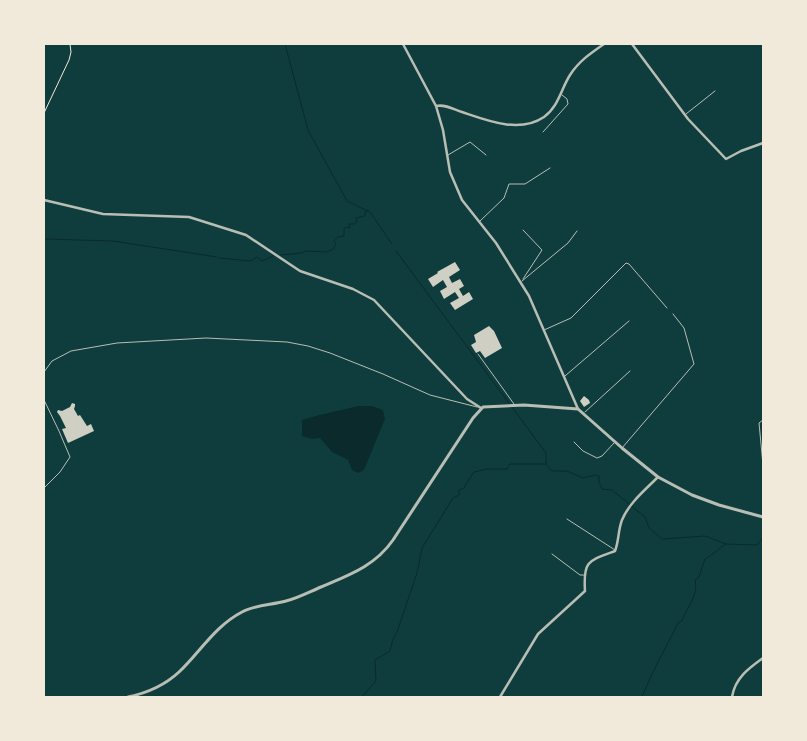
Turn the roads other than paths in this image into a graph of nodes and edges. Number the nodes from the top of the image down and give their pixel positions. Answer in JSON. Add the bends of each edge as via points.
{"nodes":[{"id":1,"x":403,"y":44,"type":"edge"},
{"id":2,"x":604,"y":44,"type":"edge"},
{"id":3,"x":632,"y":44,"type":"edge"},
{"id":4,"x":715,"y":91,"type":"dead end"},
{"id":5,"x":561,"y":94,"type":"junction"},
{"id":6,"x":436,"y":106,"type":"junction"},
{"id":7,"x":685,"y":114,"type":"junction"},
{"id":8,"x":543,"y":132,"type":"dead end"},
{"id":9,"x":763,"y":143,"type":"edge"},
{"id":10,"x":486,"y":155,"type":"dead end"},
{"id":11,"x":447,"y":156,"type":"junction"},
{"id":12,"x":550,"y":168,"type":"dead end"},
{"id":13,"x":44,"y":200,"type":"edge"},
{"id":14,"x":479,"y":222,"type":"junction"},
{"id":15,"x":523,"y":230,"type":"dead end"},
{"id":16,"x":577,"y":231,"type":"dead end"},
{"id":17,"x":521,"y":281,"type":"junction"},
{"id":18,"x":667,"y":308,"type":"dead end"},
{"id":19,"x":673,"y":314,"type":"dead end"},
{"id":20,"x":629,"y":321,"type":"dead end"},
{"id":21,"x":544,"y":330,"type":"junction"},
{"id":22,"x":478,"y":354,"type":"dead end"},
{"id":23,"x":630,"y":371,"type":"dead end"},
{"id":24,"x":44,"y":372,"type":"edge"},
{"id":25,"x":564,"y":376,"type":"junction"},
{"id":26,"x":44,"y":400,"type":"edge"},
{"id":27,"x":514,"y":405,"type":"junction"},
{"id":28,"x":479,"y":407,"type":"junction"},
{"id":29,"x":578,"y":409,"type":"junction"},
{"id":30,"x":585,"y":413,"type":"junction"},
{"id":31,"x":763,"y":420,"type":"edge"},
{"id":32,"x":574,"y":442,"type":"dead end"},
{"id":33,"x":615,"y":442,"type":"junction"},
{"id":34,"x":622,"y":448,"type":"junction"},
{"id":35,"x":763,"y":465,"type":"edge"},
{"id":36,"x":658,"y":477,"type":"junction"},
{"id":37,"x":44,"y":488,"type":"edge"},
{"id":38,"x":763,"y":516,"type":"edge"},
{"id":39,"x":567,"y":519,"type":"dead end"},
{"id":40,"x":615,"y":550,"type":"junction"},
{"id":41,"x":552,"y":554,"type":"dead end"},
{"id":42,"x":584,"y":575,"type":"junction"},
{"id":43,"x":763,"y":658,"type":"edge"},
{"id":44,"x":128,"y":697,"type":"edge"},
{"id":45,"x":500,"y":697,"type":"edge"},
{"id":46,"x":732,"y":697,"type":"edge"}],
"edges":[{"from":1,"to":6,"type":"street"},
{"from":2,"to":5,"type":"street","via":[[579,64]]},
{"from":3,"to":7,"type":"street"},
{"from":4,"to":7,"type":"lane"},
{"from":5,"to":6,"type":"street","via":[[552,110],[541,118],[518,124],[495,123],[444,105]]},
{"from":5,"to":8,"type":"lane","via":[[568,104]]},
{"from":6,"to":11,"type":"street"},
{"from":7,"to":9,"type":"street","via":[[726,159]]},
{"from":10,"to":11,"type":"lane","via":[[470,142]]},
{"from":11,"to":14,"type":"street","via":[[462,200]]},
{"from":12,"to":14,"type":"lane","via":[[525,184],[509,184],[504,198]]},
{"from":13,"to":28,"type":"street","via":[[103,214],[189,218],[246,235],[300,271],[353,288],[374,300],[467,399]]},
{"from":14,"to":17,"type":"street"},
{"from":15,"to":17,"type":"lane","via":[[542,250]]},
{"from":16,"to":17,"type":"lane","via":[[568,243]]},
{"from":17,"to":21,"type":"street"},
{"from":18,"to":21,"type":"lane","via":[[626,263],[571,318]]},
{"from":19,"to":34,"type":"lane","via":[[684,328],[694,364]]},
{"from":20,"to":25,"type":"lane"},
{"from":21,"to":25,"type":"street"},
{"from":22,"to":27,"type":"lane"},
{"from":23,"to":30,"type":"lane"},
{"from":24,"to":28,"type":"lane","via":[[52,361],[71,351],[118,343],[206,338],[287,342],[330,353],[430,395]]},
{"from":25,"to":29,"type":"street"},
{"from":26,"to":37,"type":"lane","via":[[70,458]]},
{"from":27,"to":28,"type":"street"},
{"from":27,"to":29,"type":"street"},
{"from":28,"to":44,"type":"street","via":[[378,559],[362,570],[286,602],[251,608],[233,617],[178,674],[150,692]]},
{"from":29,"to":30,"type":"street"},
{"from":30,"to":33,"type":"street"},
{"from":31,"to":35,"type":"lane","via":[[759,423]]},
{"from":32,"to":33,"type":"lane","via":[[583,452],[597,458]]},
{"from":33,"to":34,"type":"street"},
{"from":34,"to":36,"type":"street"},
{"from":36,"to":38,"type":"street","via":[[692,495]]},
{"from":36,"to":40,"type":"street","via":[[629,507],[621,521]]},
{"from":39,"to":40,"type":"lane"},
{"from":40,"to":42,"type":"street","via":[[587,564]]},
{"from":41,"to":42,"type":"lane"},
{"from":42,"to":45,"type":"street","via":[[585,591],[538,634]]},
{"from":43,"to":46,"type":"street","via":[[741,676]]}]}
